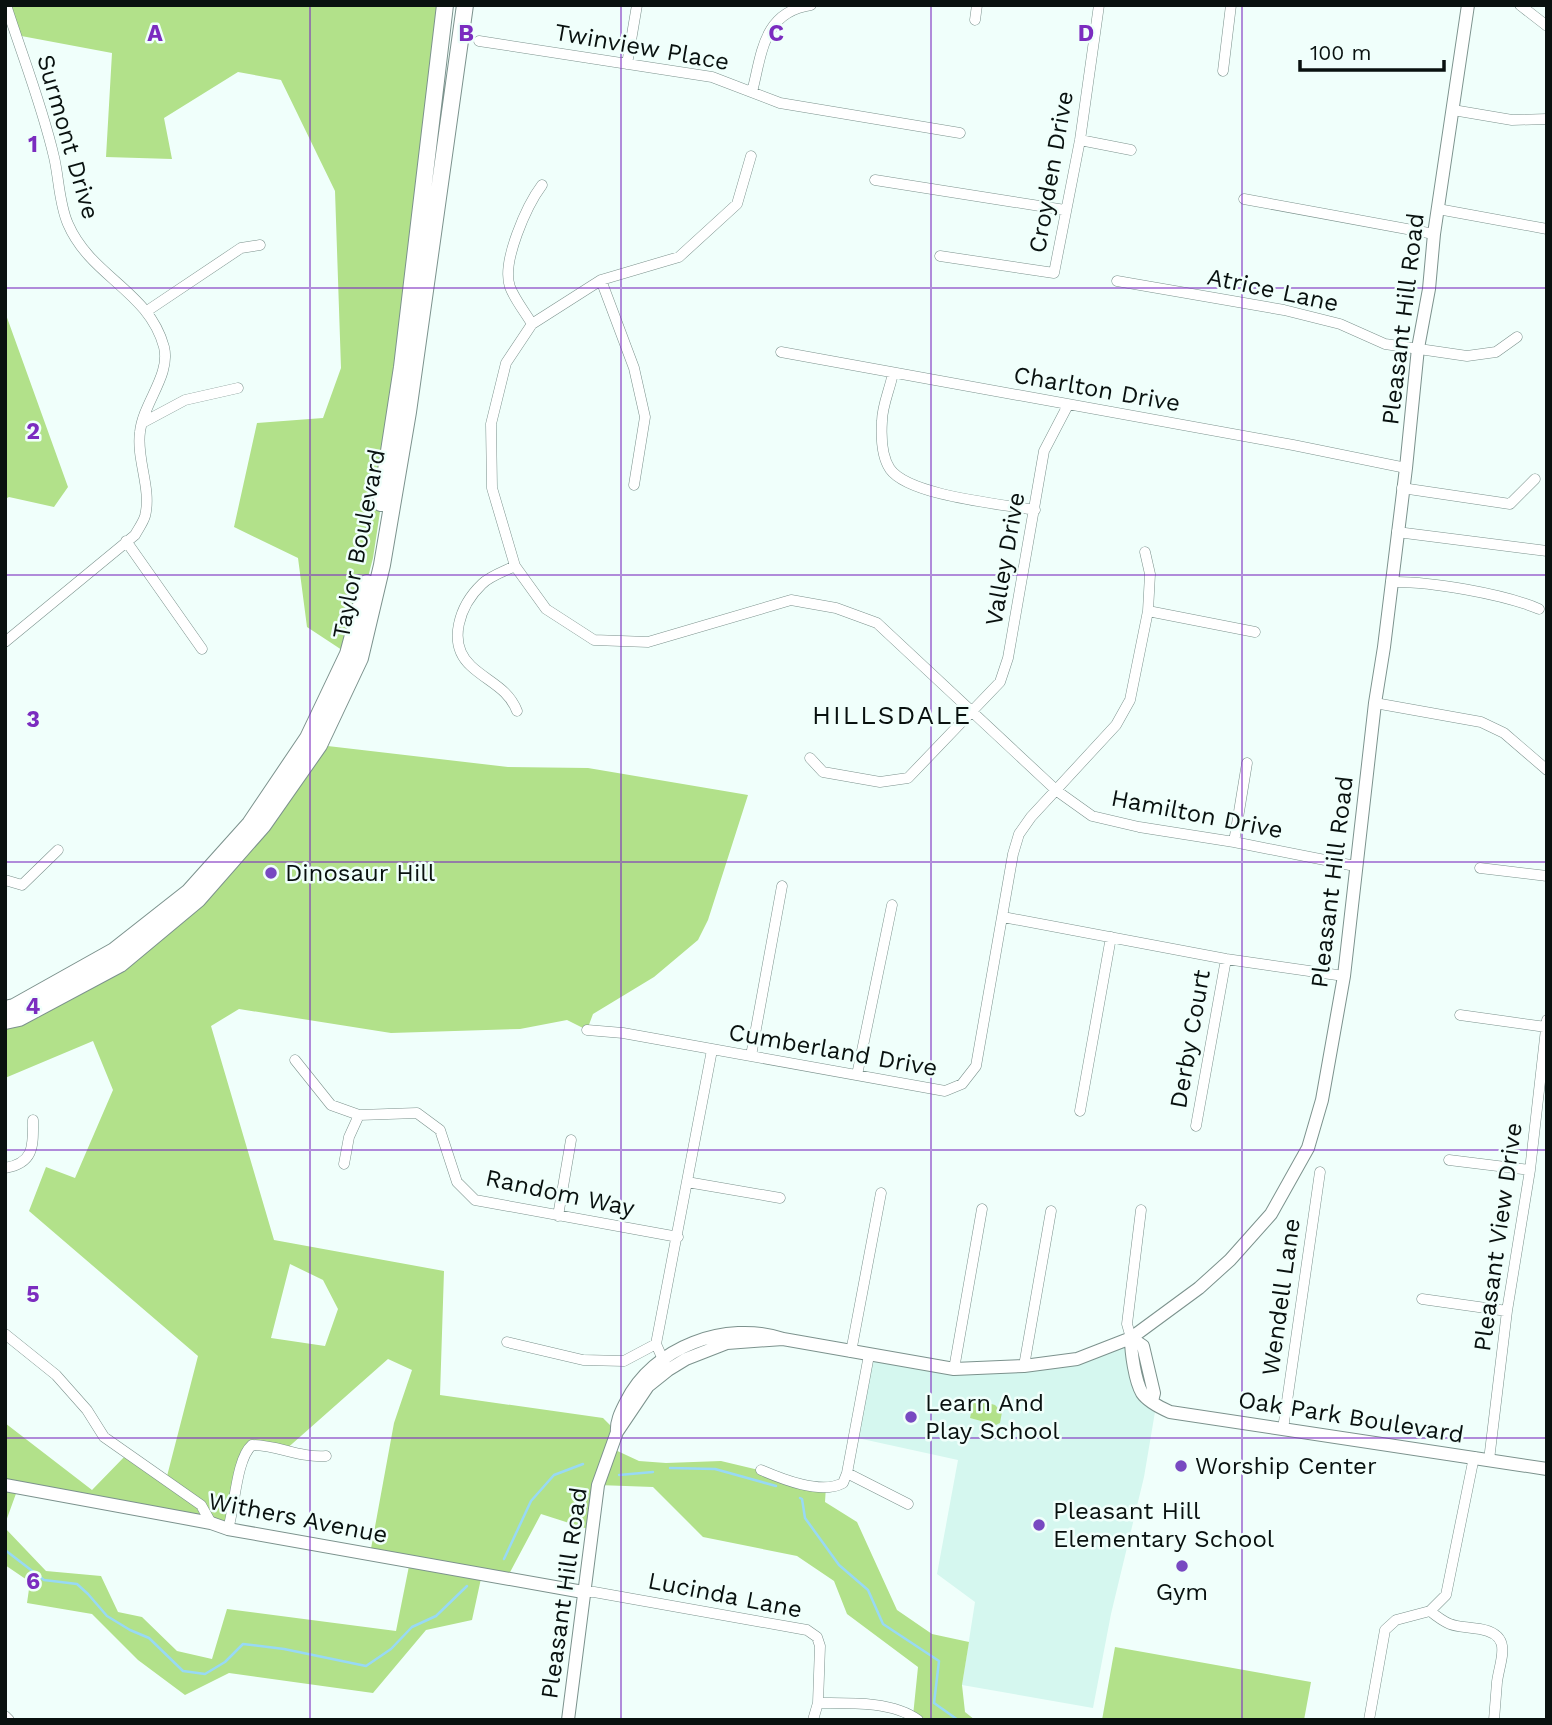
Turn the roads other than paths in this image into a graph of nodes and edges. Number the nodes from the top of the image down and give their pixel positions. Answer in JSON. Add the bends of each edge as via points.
{"nodes":[{"id":1,"x":6,"y":5,"type":"edge"},
{"id":2,"x":445,"y":5,"type":"edge"},
{"id":3,"x":465,"y":5,"type":"edge"},
{"id":4,"x":637,"y":5,"type":"edge"},
{"id":5,"x":811,"y":5,"type":"edge"},
{"id":6,"x":978,"y":5,"type":"edge"},
{"id":7,"x":1099,"y":5,"type":"edge"},
{"id":8,"x":1231,"y":5,"type":"edge"},
{"id":9,"x":1468,"y":5,"type":"edge"},
{"id":10,"x":1521,"y":5,"type":"edge"},
{"id":11,"x":975,"y":20,"type":"dead end"},
{"id":12,"x":1547,"y":26,"type":"edge"},
{"id":13,"x":478,"y":41,"type":"dead end"},
{"id":14,"x":627,"y":64,"type":"junction"},
{"id":15,"x":1223,"y":71,"type":"dead end"},
{"id":16,"x":752,"y":92,"type":"junction"},
{"id":17,"x":1453,"y":110,"type":"junction"},
{"id":18,"x":1547,"y":119,"type":"edge"},
{"id":19,"x":960,"y":133,"type":"dead end"},
{"id":20,"x":1080,"y":140,"type":"junction"},
{"id":21,"x":1131,"y":150,"type":"dead end"},
{"id":22,"x":751,"y":156,"type":"dead end"},
{"id":23,"x":875,"y":180,"type":"dead end"},
{"id":24,"x":542,"y":185,"type":"dead end"},
{"id":25,"x":1244,"y":199,"type":"dead end"},
{"id":26,"x":1438,"y":209,"type":"junction"},
{"id":27,"x":1066,"y":210,"type":"junction"},
{"id":28,"x":1547,"y":229,"type":"edge"},
{"id":29,"x":1434,"y":234,"type":"junction"},
{"id":30,"x":260,"y":245,"type":"dead end"},
{"id":31,"x":940,"y":257,"type":"dead end"},
{"id":32,"x":601,"y":280,"type":"junction"},
{"id":33,"x":1117,"y":281,"type":"dead end"},
{"id":34,"x":148,"y":311,"type":"junction"},
{"id":35,"x":532,"y":324,"type":"junction"},
{"id":36,"x":1517,"y":337,"type":"dead end"},
{"id":37,"x":1418,"y":348,"type":"junction"},
{"id":38,"x":781,"y":352,"type":"dead end"},
{"id":39,"x":893,"y":373,"type":"junction"},
{"id":40,"x":238,"y":388,"type":"dead end"},
{"id":41,"x":1069,"y":405,"type":"junction"},
{"id":42,"x":142,"y":423,"type":"junction"},
{"id":43,"x":1405,"y":468,"type":"junction"},
{"id":44,"x":1535,"y":479,"type":"dead end"},
{"id":45,"x":634,"y":485,"type":"dead end"},
{"id":46,"x":1402,"y":488,"type":"junction"},
{"id":47,"x":1035,"y":510,"type":"junction"},
{"id":48,"x":1397,"y":532,"type":"junction"},
{"id":49,"x":126,"y":541,"type":"junction"},
{"id":50,"x":1547,"y":551,"type":"edge"},
{"id":51,"x":1145,"y":552,"type":"dead end"},
{"id":52,"x":515,"y":566,"type":"junction"},
{"id":53,"x":1391,"y":582,"type":"junction"},
{"id":54,"x":1539,"y":609,"type":"dead end"},
{"id":55,"x":1148,"y":611,"type":"junction"},
{"id":56,"x":1255,"y":632,"type":"dead end"},
{"id":57,"x":5,"y":642,"type":"edge"},
{"id":58,"x":202,"y":649,"type":"dead end"},
{"id":59,"x":1374,"y":704,"type":"junction"},
{"id":60,"x":517,"y":711,"type":"dead end"},
{"id":61,"x":972,"y":714,"type":"junction"},
{"id":62,"x":810,"y":758,"type":"dead end"},
{"id":63,"x":1247,"y":763,"type":"dead end"},
{"id":64,"x":1547,"y":770,"type":"edge"},
{"id":65,"x":1057,"y":791,"type":"junction"},
{"id":66,"x":1234,"y":842,"type":"junction"},
{"id":67,"x":58,"y":850,"type":"dead end"},
{"id":68,"x":1355,"y":866,"type":"junction"},
{"id":69,"x":1480,"y":868,"type":"dead end"},
{"id":70,"x":1547,"y":877,"type":"edge"},
{"id":71,"x":5,"y":880,"type":"edge"},
{"id":72,"x":782,"y":886,"type":"dead end"},
{"id":73,"x":892,"y":905,"type":"dead end"},
{"id":74,"x":1003,"y":917,"type":"junction"},
{"id":75,"x":1111,"y":937,"type":"junction"},
{"id":76,"x":1226,"y":959,"type":"junction"},
{"id":77,"x":1344,"y":976,"type":"junction"},
{"id":78,"x":5,"y":1009,"type":"edge"},
{"id":79,"x":1461,"y":1016,"type":"dead end"},
{"id":80,"x":5,"y":1021,"type":"edge"},
{"id":81,"x":1546,"y":1024,"type":"edge"},
{"id":82,"x":587,"y":1030,"type":"dead end"},
{"id":83,"x":712,"y":1050,"type":"junction"},
{"id":84,"x":751,"y":1056,"type":"junction"},
{"id":85,"x":295,"y":1060,"type":"dead end"},
{"id":86,"x":857,"y":1074,"type":"junction"},
{"id":87,"x":1080,"y":1111,"type":"dead end"},
{"id":88,"x":359,"y":1115,"type":"junction"},
{"id":89,"x":33,"y":1120,"type":"dead end"},
{"id":90,"x":1196,"y":1126,"type":"dead end"},
{"id":91,"x":571,"y":1139,"type":"dead end"},
{"id":92,"x":1449,"y":1160,"type":"dead end"},
{"id":93,"x":344,"y":1164,"type":"dead end"},
{"id":94,"x":5,"y":1168,"type":"edge"},
{"id":95,"x":1531,"y":1170,"type":"junction"},
{"id":96,"x":1320,"y":1172,"type":"dead end"},
{"id":97,"x":687,"y":1182,"type":"junction"},
{"id":98,"x":881,"y":1192,"type":"dead end"},
{"id":99,"x":780,"y":1198,"type":"dead end"},
{"id":100,"x":982,"y":1209,"type":"dead end"},
{"id":101,"x":1141,"y":1210,"type":"dead end"},
{"id":102,"x":1051,"y":1212,"type":"dead end"},
{"id":103,"x":558,"y":1216,"type":"junction"},
{"id":104,"x":678,"y":1237,"type":"junction"},
{"id":105,"x":1422,"y":1299,"type":"dead end"},
{"id":106,"x":1507,"y":1311,"type":"junction"},
{"id":107,"x":5,"y":1334,"type":"edge"},
{"id":108,"x":1131,"y":1338,"type":"junction"},
{"id":109,"x":507,"y":1342,"type":"dead end"},
{"id":110,"x":656,"y":1344,"type":"junction"},
{"id":111,"x":851,"y":1352,"type":"junction"},
{"id":112,"x":869,"y":1355,"type":"junction"},
{"id":113,"x":665,"y":1364,"type":"junction"},
{"id":114,"x":1024,"y":1366,"type":"junction"},
{"id":115,"x":954,"y":1369,"type":"junction"},
{"id":116,"x":1283,"y":1429,"type":"junction"},
{"id":117,"x":326,"y":1456,"type":"dead end"},
{"id":118,"x":1474,"y":1457,"type":"junction"},
{"id":119,"x":1489,"y":1460,"type":"junction"},
{"id":120,"x":1547,"y":1469,"type":"edge"},
{"id":121,"x":761,"y":1471,"type":"dead end"},
{"id":122,"x":846,"y":1473,"type":"junction"},
{"id":123,"x":5,"y":1485,"type":"edge"},
{"id":124,"x":908,"y":1504,"type":"dead end"},
{"id":125,"x":211,"y":1522,"type":"junction"},
{"id":126,"x":228,"y":1528,"type":"junction"},
{"id":127,"x":583,"y":1592,"type":"junction"},
{"id":128,"x":1430,"y":1612,"type":"junction"},
{"id":129,"x":818,"y":1703,"type":"junction"},
{"id":130,"x":5,"y":1716,"type":"edge"},
{"id":131,"x":9,"y":1720,"type":"edge"},
{"id":132,"x":568,"y":1720,"type":"edge"},
{"id":133,"x":813,"y":1720,"type":"edge"},
{"id":134,"x":918,"y":1720,"type":"edge"},
{"id":135,"x":1369,"y":1720,"type":"edge"},
{"id":136,"x":1494,"y":1720,"type":"edge"}],
"edges":[{"from":1,"to":34,"type":"street","name":"Surmont Drive","via":[[51,145],[67,223],[82,249]]},
{"from":2,"to":78,"type":"main road","name":"Taylor Boulevard","via":[[402,366],[373,558],[348,654],[308,738],[250,824],[189,892],[114,951]]},
{"from":3,"to":80,"type":"main road","name":"Taylor Boulevard","via":[[408,412],[382,565],[360,658],[319,745],[263,825],[198,900],[120,964],[19,1018]]},
{"from":4,"to":14,"type":"street"},
{"from":5,"to":16,"type":"street","via":[[782,14],[766,35]]},
{"from":6,"to":11,"type":"street"},
{"from":7,"to":20,"type":"street","name":"Croyden Drive"},
{"from":8,"to":15,"type":"street"},
{"from":9,"to":17,"type":"street","name":"Pleasant Hill Road"},
{"from":10,"to":12,"type":"street"},
{"from":13,"to":14,"type":"street","name":"Twinview Place"},
{"from":14,"to":16,"type":"street","name":"Twinview Place","via":[[712,77]]},
{"from":16,"to":19,"type":"street","name":"Twinview Place","via":[[780,103]]},
{"from":17,"to":18,"type":"street","via":[[1512,120]]},
{"from":17,"to":26,"type":"street","name":"Pleasant Hill Road"},
{"from":20,"to":21,"type":"street"},
{"from":20,"to":27,"type":"street","name":"Croyden Drive"},
{"from":22,"to":32,"type":"street","name":"Hamilton Drive","via":[[737,205],[679,257]]},
{"from":23,"to":27,"type":"street"},
{"from":24,"to":35,"type":"street","via":[[530,201],[511,249],[509,284]]},
{"from":25,"to":29,"type":"street"},
{"from":26,"to":28,"type":"street"},
{"from":26,"to":29,"type":"street","name":"Pleasant Hill Road"},
{"from":27,"to":31,"type":"street","name":"Croyden Drive","via":[[1054,273]]},
{"from":29,"to":37,"type":"street","name":"Pleasant Hill Road"},
{"from":30,"to":34,"type":"street","via":[[241,248]]},
{"from":32,"to":35,"type":"street","name":"Hamilton Drive"},
{"from":32,"to":45,"type":"street","via":[[634,368],[645,417]]},
{"from":33,"to":37,"type":"street","name":"Atrice Lane","via":[[1284,310],[1340,324],[1385,344]]},
{"from":34,"to":42,"type":"street","name":"Surmont Drive","via":[[165,350],[163,373]]},
{"from":35,"to":52,"type":"street","name":"Hamilton Drive","via":[[506,363],[491,424],[492,488]]},
{"from":36,"to":37,"type":"street","name":"Atrice Lane","via":[[1486,354],[1467,356]]},
{"from":37,"to":43,"type":"street","name":"Pleasant Hill Road"},
{"from":38,"to":39,"type":"street","name":"Charlton Drive"},
{"from":39,"to":41,"type":"street","name":"Charlton Drive"},
{"from":39,"to":47,"type":"street","via":[[881,420],[890,469],[906,483],[931,492]]},
{"from":40,"to":42,"type":"street","via":[[185,400]]},
{"from":41,"to":43,"type":"street","name":"Charlton Drive"},
{"from":41,"to":47,"type":"street","name":"Valley Drive","via":[[1044,451]]},
{"from":42,"to":49,"type":"street","name":"Surmont Drive","via":[[139,433],[147,503],[145,517]]},
{"from":43,"to":46,"type":"street","name":"Pleasant Hill Road"},
{"from":44,"to":46,"type":"street","via":[[1510,504]]},
{"from":46,"to":48,"type":"street","name":"Pleasant Hill Road"},
{"from":47,"to":61,"type":"street","name":"Valley Drive","via":[[1008,658],[1000,682]]},
{"from":48,"to":50,"type":"street"},
{"from":48,"to":53,"type":"street","name":"Pleasant Hill Road"},
{"from":49,"to":57,"type":"street","name":"Surmont Drive"},
{"from":49,"to":58,"type":"street"},
{"from":51,"to":55,"type":"street","name":"Cumberland Drive","via":[[1150,574]]},
{"from":52,"to":60,"type":"street","via":[[483,583],[470,598],[458,621],[458,646],[469,665],[511,697]]},
{"from":52,"to":61,"type":"street","name":"Hamilton Drive","via":[[546,609],[594,640],[648,642],[791,600],[836,608],[877,623]]},
{"from":53,"to":54,"type":"street","via":[[1414,581]]},
{"from":53,"to":59,"type":"street","name":"Pleasant Hill Road"},
{"from":55,"to":56,"type":"street"},
{"from":55,"to":65,"type":"street","name":"Cumberland Drive","via":[[1130,699],[1116,725]]},
{"from":59,"to":64,"type":"street","via":[[1481,722],[1504,733]]},
{"from":59,"to":68,"type":"street","name":"Pleasant Hill Road"},
{"from":61,"to":62,"type":"street","name":"Valley Drive","via":[[908,778],[880,782],[823,772]]},
{"from":61,"to":65,"type":"street","name":"Hamilton Drive"},
{"from":63,"to":66,"type":"street"},
{"from":65,"to":66,"type":"street","name":"Hamilton Drive","via":[[1091,816]]},
{"from":65,"to":74,"type":"street","name":"Cumberland Drive","via":[[1019,834]]},
{"from":66,"to":68,"type":"street","name":"Hamilton Drive"},
{"from":67,"to":71,"type":"street","via":[[22,885]]},
{"from":68,"to":77,"type":"street","name":"Pleasant Hill Road"},
{"from":69,"to":70,"type":"street"},
{"from":72,"to":84,"type":"street"},
{"from":73,"to":86,"type":"street"},
{"from":74,"to":75,"type":"street"},
{"from":74,"to":86,"type":"street","name":"Cumberland Drive","via":[[976,1066],[962,1084],[945,1091]]},
{"from":75,"to":76,"type":"street"},
{"from":75,"to":87,"type":"street"},
{"from":76,"to":77,"type":"street"},
{"from":76,"to":90,"type":"street","name":"Derby Court"},
{"from":77,"to":108,"type":"street","name":"Pleasant Hill Road","via":[[1322,1100],[1308,1148],[1271,1214],[1199,1288]]},
{"from":79,"to":81,"type":"street"},
{"from":81,"to":95,"type":"street","name":"Pleasant View Drive"},
{"from":82,"to":83,"type":"street","via":[[622,1032]]},
{"from":83,"to":84,"type":"street","name":"Cumberland Drive"},
{"from":83,"to":97,"type":"street","name":"Cumberland Drive"},
{"from":84,"to":86,"type":"street","name":"Cumberland Drive"},
{"from":85,"to":88,"type":"street","name":"Random Way","via":[[331,1105]]},
{"from":88,"to":93,"type":"street"},
{"from":88,"to":103,"type":"street","name":"Random Way","via":[[417,1113],[440,1130],[457,1182],[475,1200]]},
{"from":89,"to":94,"type":"street","via":[[34,1147],[28,1158]]},
{"from":91,"to":103,"type":"street"},
{"from":92,"to":95,"type":"street"},
{"from":95,"to":106,"type":"street","name":"Pleasant View Drive"},
{"from":96,"to":116,"type":"street","name":"Wendell Lane"},
{"from":97,"to":99,"type":"street"},
{"from":97,"to":104,"type":"street","name":"Cumberland Drive"},
{"from":98,"to":111,"type":"street"},
{"from":100,"to":115,"type":"street"},
{"from":101,"to":108,"type":"street","via":[[1127,1324]]},
{"from":102,"to":114,"type":"street"},
{"from":103,"to":104,"type":"street","name":"Random Way"},
{"from":104,"to":110,"type":"street","name":"Cumberland Drive"},
{"from":105,"to":106,"type":"street"},
{"from":106,"to":119,"type":"street","name":"Pleasant View Drive"},
{"from":107,"to":125,"type":"street","via":[[56,1375],[104,1437],[201,1505]]},
{"from":108,"to":114,"type":"street","name":"Pleasant Hill Road","via":[[1077,1359]]},
{"from":108,"to":116,"type":"street","name":"Oak Park Boulevard","via":[[1143,1346],[1156,1406]]},
{"from":109,"to":110,"type":"street","via":[[583,1360],[624,1361]]},
{"from":110,"to":113,"type":"street"},
{"from":111,"to":112,"type":"street","name":"Pleasant Hill Road"},
{"from":111,"to":113,"type":"street","name":"Pleasant Hill Road","via":[[783,1339],[727,1343]]},
{"from":112,"to":115,"type":"street","name":"Pleasant Hill Road"},
{"from":112,"to":122,"type":"street"},
{"from":113,"to":127,"type":"street","name":"Pleasant Hill Road","via":[[617,1432],[598,1485]]},
{"from":114,"to":115,"type":"street","name":"Pleasant Hill Road"},
{"from":116,"to":118,"type":"street","name":"Oak Park Boulevard"},
{"from":117,"to":126,"type":"street","via":[[308,1457],[252,1445],[241,1465]]},
{"from":118,"to":119,"type":"street","name":"Oak Park Boulevard"},
{"from":118,"to":128,"type":"street","via":[[1446,1595]]},
{"from":119,"to":120,"type":"street","name":"Oak Park Boulevard"},
{"from":121,"to":122,"type":"street","via":[[794,1484],[836,1487]]},
{"from":122,"to":124,"type":"street"},
{"from":123,"to":125,"type":"street","name":"Withers Avenue"},
{"from":125,"to":126,"type":"street","name":"Withers Avenue"},
{"from":126,"to":127,"type":"street","name":"Withers Avenue"},
{"from":127,"to":129,"type":"street","name":"Lucinda Lane","via":[[807,1630],[820,1646]]},
{"from":127,"to":132,"type":"street","name":"Pleasant Hill Road"},
{"from":128,"to":135,"type":"street","via":[[1396,1620],[1385,1630]]},
{"from":128,"to":136,"type":"street","via":[[1447,1624],[1483,1630],[1501,1641]]},
{"from":129,"to":133,"type":"street","name":"Lucinda Lane"},
{"from":129,"to":134,"type":"street","via":[[863,1703]]},
{"from":130,"to":131,"type":"street"}]}
